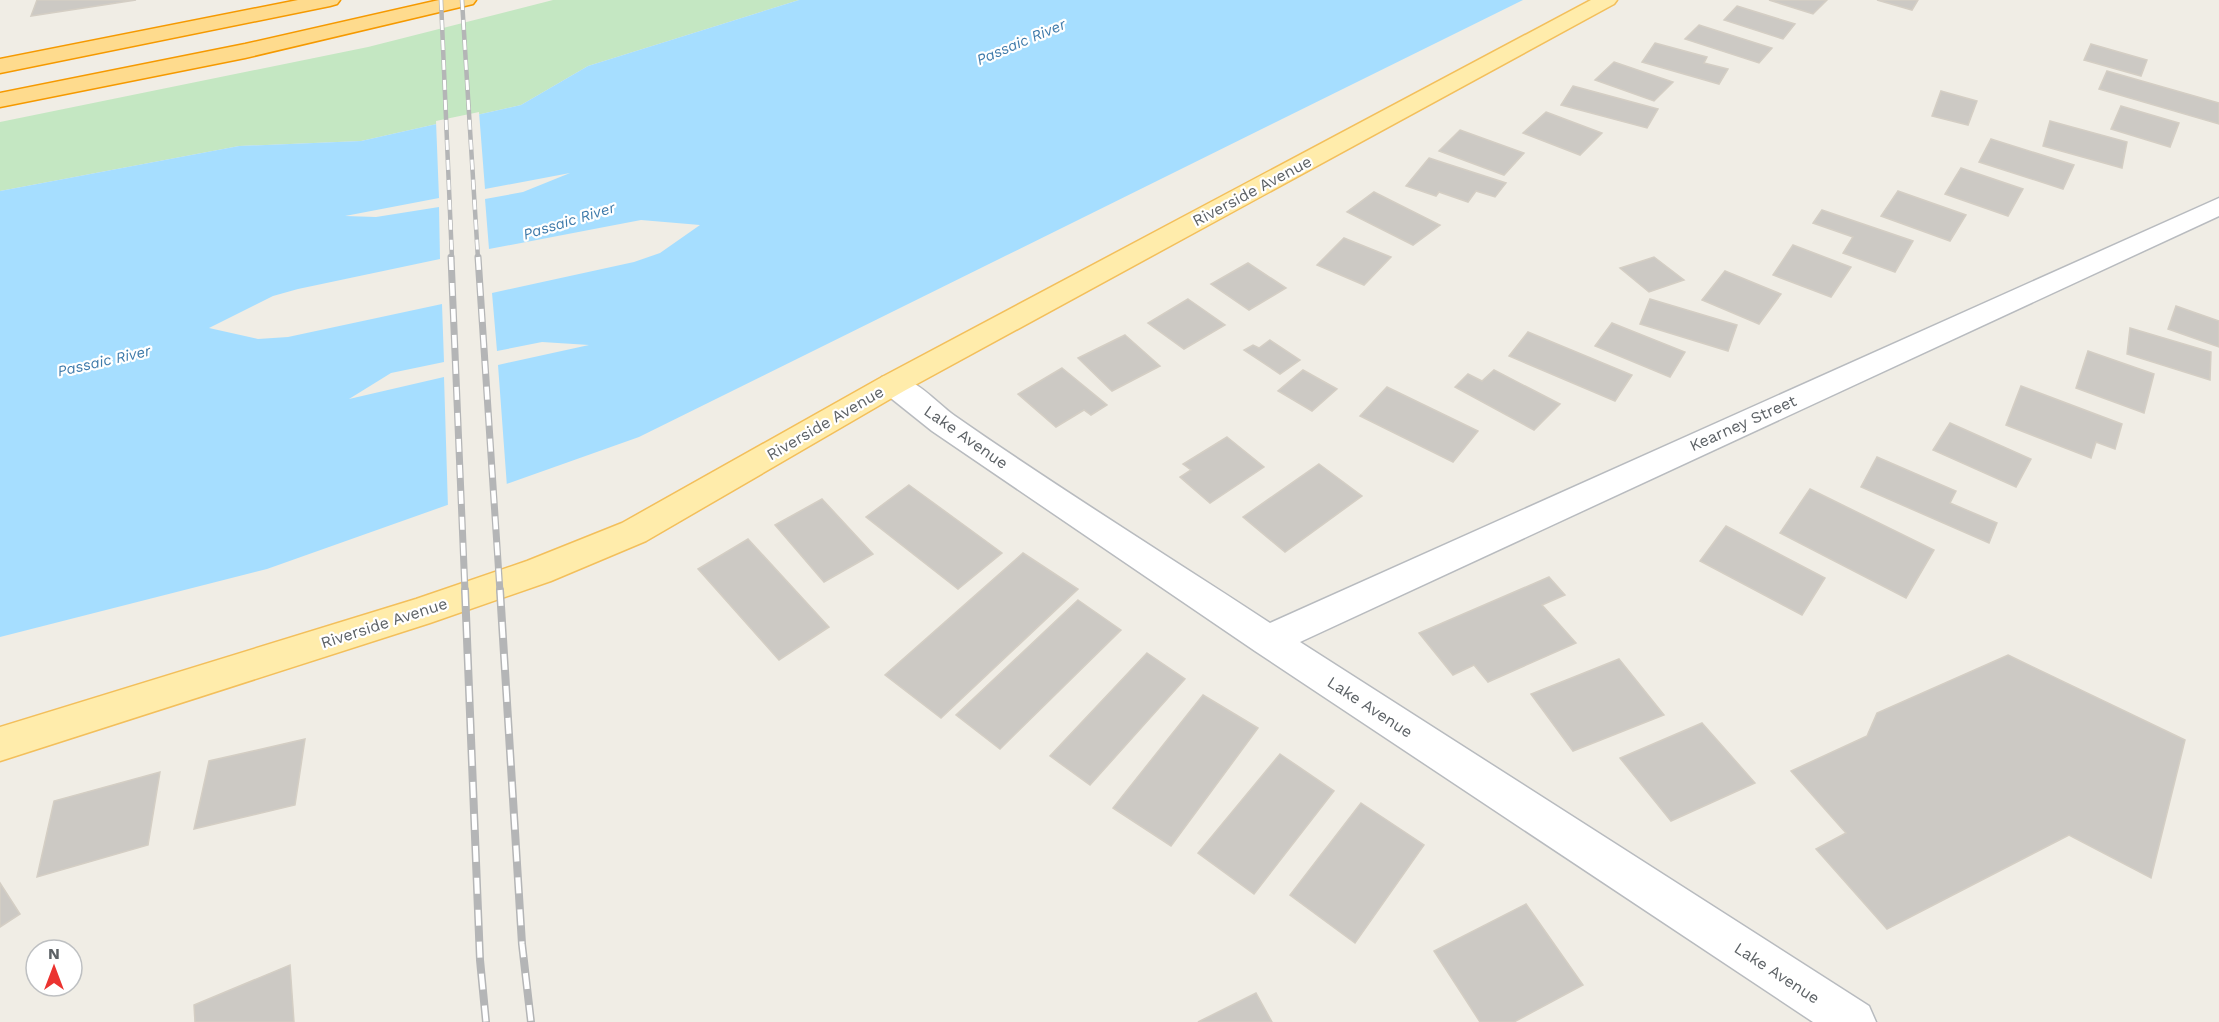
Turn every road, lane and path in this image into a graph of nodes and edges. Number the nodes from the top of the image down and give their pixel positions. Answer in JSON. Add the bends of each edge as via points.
{"nodes":[{"id":1,"x":330,"y":0,"type":"edge"},
{"id":2,"x":466,"y":0,"type":"edge"},
{"id":3,"x":1606,"y":0,"type":"edge"},
{"id":4,"x":0,"y":66,"type":"edge"},
{"id":5,"x":0,"y":100,"type":"edge"},
{"id":6,"x":2219,"y":207,"type":"edge"},
{"id":7,"x":893,"y":384,"type":"junction"},
{"id":8,"x":1268,"y":640,"type":"junction"},
{"id":9,"x":0,"y":744,"type":"edge"},
{"id":10,"x":1853,"y":1022,"type":"edge"}],
"edges":[{"from":1,"to":4,"type":"highway"},
{"from":2,"to":5,"type":"highway"},
{"from":3,"to":7,"type":"main road","name":"Riverside Avenue"},
{"from":6,"to":8,"type":"street","name":"Kearney Street"},
{"from":7,"to":8,"type":"street","name":"Lake Avenue","via":[[943,423]]},
{"from":7,"to":9,"type":"main road","name":"Riverside Avenue","via":[[634,532],[539,571]]},
{"from":8,"to":10,"type":"street","name":"Lake Avenue"}]}
